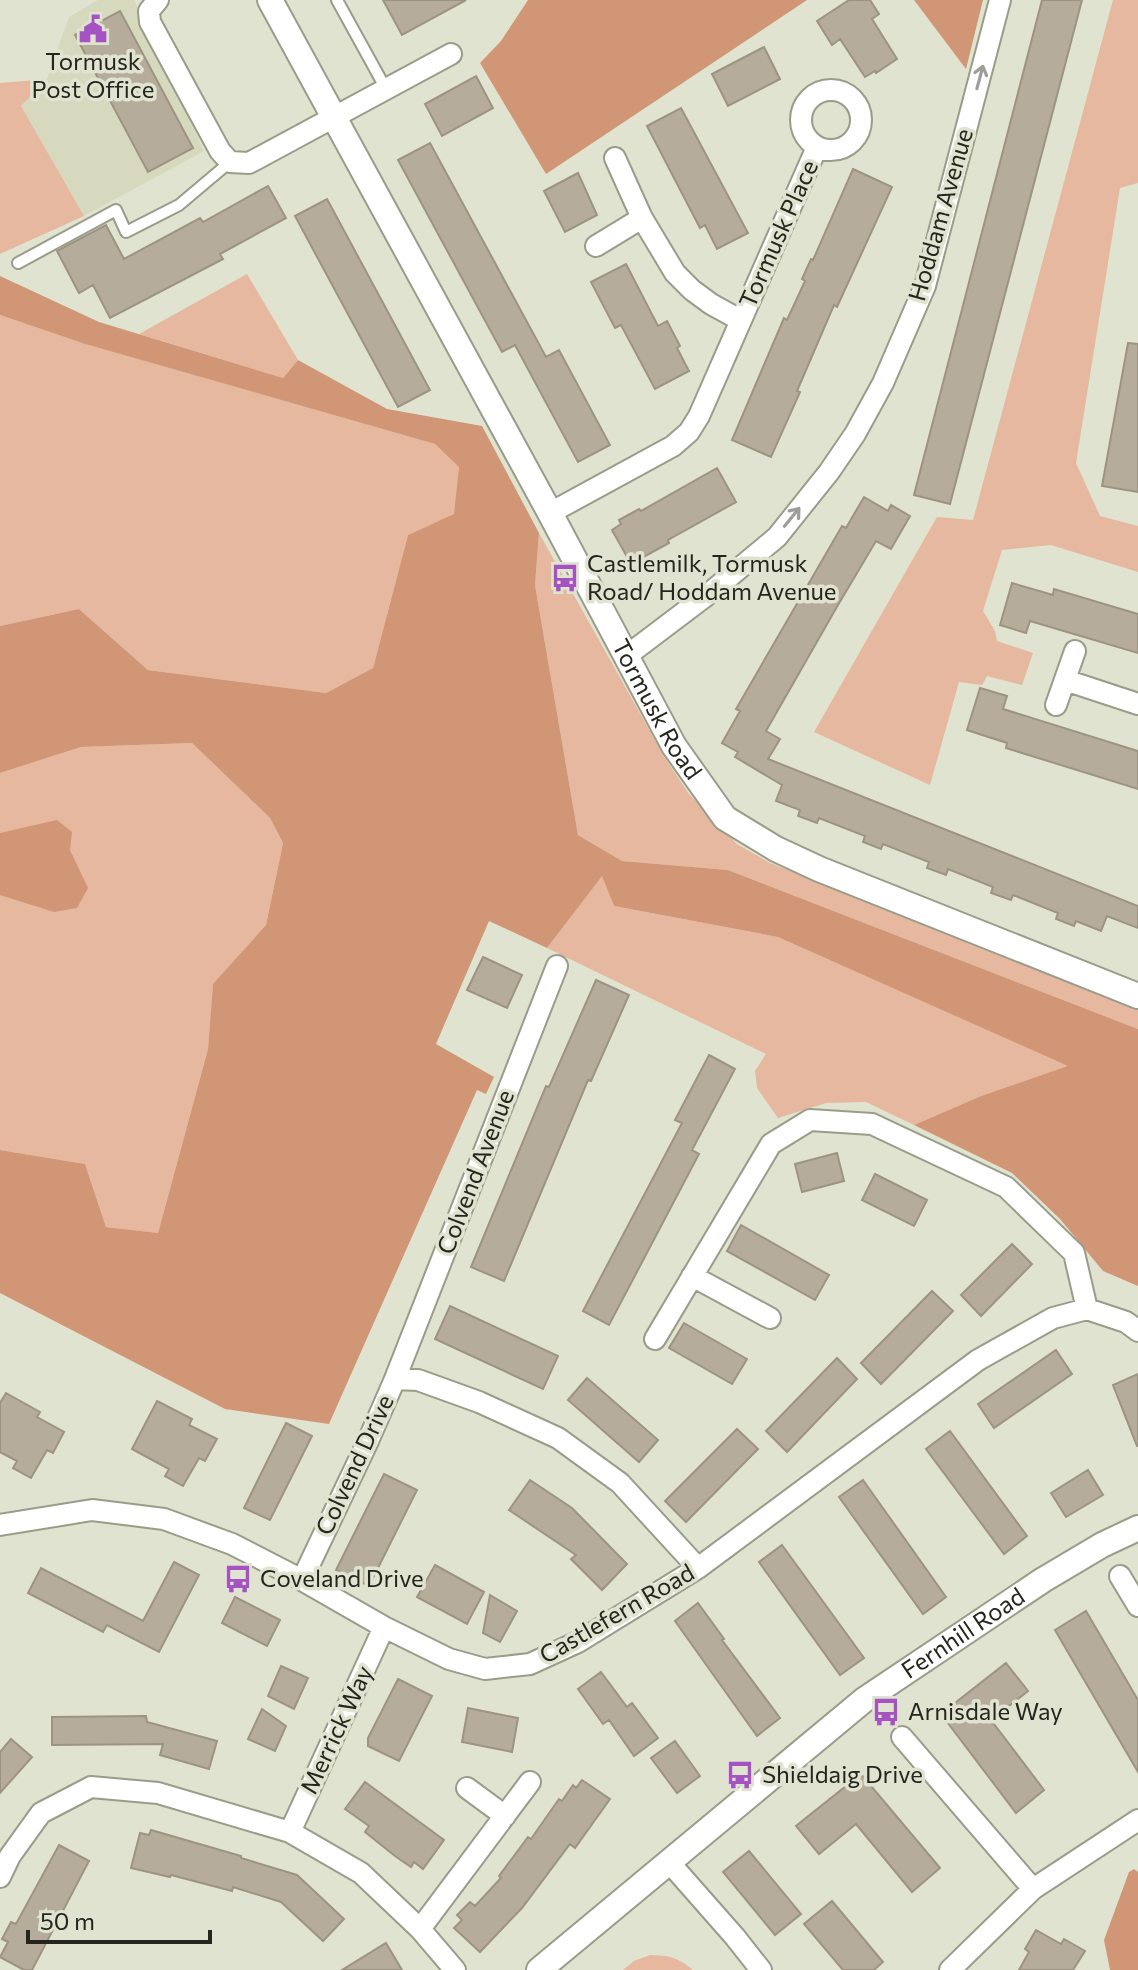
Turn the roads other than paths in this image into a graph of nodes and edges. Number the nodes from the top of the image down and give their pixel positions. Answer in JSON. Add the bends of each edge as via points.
{"nodes":[{"id":1,"x":158,"y":0,"type":"edge"},
{"id":2,"x":270,"y":0,"type":"edge"},
{"id":3,"x":337,"y":0,"type":"edge"},
{"id":4,"x":1000,"y":0,"type":"edge"},
{"id":5,"x":451,"y":54,"type":"dead end"},
{"id":6,"x":386,"y":89,"type":"junction"},
{"id":7,"x":334,"y":116,"type":"junction"},
{"id":8,"x":817,"y":147,"type":"dead end"},
{"id":9,"x":615,"y":158,"type":"dead end"},
{"id":10,"x":230,"y":162,"type":"junction"},
{"id":11,"x":642,"y":218,"type":"junction"},
{"id":12,"x":596,"y":246,"type":"dead end"},
{"id":13,"x":18,"y":263,"type":"dead end"},
{"id":14,"x":740,"y":320,"type":"junction"},
{"id":15,"x":550,"y":513,"type":"junction"},
{"id":16,"x":1075,"y":651,"type":"dead end"},
{"id":17,"x":625,"y":657,"type":"junction"},
{"id":18,"x":1065,"y":680,"type":"junction"},
{"id":19,"x":1138,"y":704,"type":"edge"},
{"id":20,"x":1056,"y":705,"type":"dead end"},
{"id":21,"x":557,"y":966,"type":"dead end"},
{"id":22,"x":1138,"y":996,"type":"edge"},
{"id":23,"x":692,"y":1276,"type":"junction"},
{"id":24,"x":1087,"y":1309,"type":"junction"},
{"id":25,"x":770,"y":1318,"type":"dead end"},
{"id":26,"x":1138,"y":1331,"type":"edge"},
{"id":27,"x":655,"y":1339,"type":"dead end"},
{"id":28,"x":395,"y":1379,"type":"junction"},
{"id":29,"x":0,"y":1525,"type":"edge"},
{"id":30,"x":1138,"y":1528,"type":"edge"},
{"id":31,"x":698,"y":1568,"type":"junction"},
{"id":32,"x":1120,"y":1576,"type":"dead end"},
{"id":33,"x":302,"y":1580,"type":"junction"},
{"id":34,"x":1138,"y":1606,"type":"edge"},
{"id":35,"x":384,"y":1627,"type":"junction"},
{"id":36,"x":902,"y":1737,"type":"dead end"},
{"id":37,"x":530,"y":1782,"type":"dead end"},
{"id":38,"x":467,"y":1788,"type":"dead end"},
{"id":39,"x":505,"y":1816,"type":"junction"},
{"id":40,"x":1138,"y":1820,"type":"edge"},
{"id":41,"x":290,"y":1832,"type":"junction"},
{"id":42,"x":669,"y":1862,"type":"junction"},
{"id":43,"x":0,"y":1877,"type":"edge"},
{"id":44,"x":1033,"y":1889,"type":"junction"},
{"id":45,"x":420,"y":1929,"type":"junction"},
{"id":46,"x":455,"y":1970,"type":"edge"},
{"id":47,"x":539,"y":1970,"type":"edge"},
{"id":48,"x":761,"y":1970,"type":"edge"},
{"id":49,"x":950,"y":1970,"type":"edge"}],
"edges":[{"from":1,"to":10,"type":"street","via":[[149,11],[150,22]]},
{"from":2,"to":7,"type":"street","name":"Tormusk Road"},
{"from":3,"to":6,"type":"lane"},
{"from":17,"to":4,"type":"street","name":"Hoddam Avenue","one_way":true,"via":[[777,537],[855,434],[925,286]]},
{"from":5,"to":6,"type":"street"},
{"from":6,"to":7,"type":"street"},
{"from":7,"to":10,"type":"street","via":[[249,163]]},
{"from":7,"to":15,"type":"street","name":"Tormusk Road"},
{"from":8,"to":14,"type":"street","name":"Tormusk Place"},
{"from":9,"to":11,"type":"street","name":"Tormusk Place"},
{"from":10,"to":13,"type":"lane","via":[[179,205],[126,232],[116,210]]},
{"from":11,"to":12,"type":"street"},
{"from":11,"to":14,"type":"street","name":"Tormusk Place","via":[[675,273],[711,304]]},
{"from":14,"to":15,"type":"street","name":"Tormusk Place","via":[[689,432],[673,446]]},
{"from":15,"to":17,"type":"street","name":"Tormusk Road"},
{"from":16,"to":18,"type":"street"},
{"from":17,"to":22,"type":"street","name":"Tormusk Road","via":[[674,746],[725,818],[819,869]]},
{"from":18,"to":19,"type":"street"},
{"from":18,"to":20,"type":"street"},
{"from":21,"to":28,"type":"street","name":"Colvend Avenue"},
{"from":23,"to":24,"type":"street","via":[[771,1144],[810,1120],[872,1124],[1006,1187],[1074,1253]]},
{"from":23,"to":25,"type":"street"},
{"from":23,"to":27,"type":"street"},
{"from":24,"to":26,"type":"street"},
{"from":24,"to":31,"type":"street","name":"Castlefern Road","via":[[1053,1318],[978,1360]]},
{"from":28,"to":31,"type":"street","name":"Colvend Drive","via":[[418,1380],[479,1402],[558,1438],[620,1483]]},
{"from":28,"to":33,"type":"street","name":"Colvend Drive"},
{"from":29,"to":33,"type":"street","name":"Castlefern Road","via":[[92,1510],[164,1519],[232,1544]]},
{"from":30,"to":42,"type":"street","name":"Fernhill Road","via":[[1043,1580],[864,1700]]},
{"from":31,"to":35,"type":"street","name":"Castlefern Road","via":[[578,1642],[530,1664],[473,1666]]},
{"from":32,"to":34,"type":"street"},
{"from":33,"to":35,"type":"street","name":"Castlefern Road"},
{"from":35,"to":41,"type":"street","name":"Merrick Way"},
{"from":36,"to":44,"type":"street"},
{"from":37,"to":39,"type":"street"},
{"from":38,"to":39,"type":"street"},
{"from":39,"to":45,"type":"street"},
{"from":40,"to":44,"type":"street"},
{"from":41,"to":43,"type":"street","via":[[158,1793],[91,1787],[41,1813]]},
{"from":41,"to":45,"type":"street","via":[[361,1873]]},
{"from":42,"to":47,"type":"street","name":"Fernhill Road"},
{"from":42,"to":48,"type":"street"},
{"from":44,"to":49,"type":"street"},
{"from":45,"to":46,"type":"street"}]}
